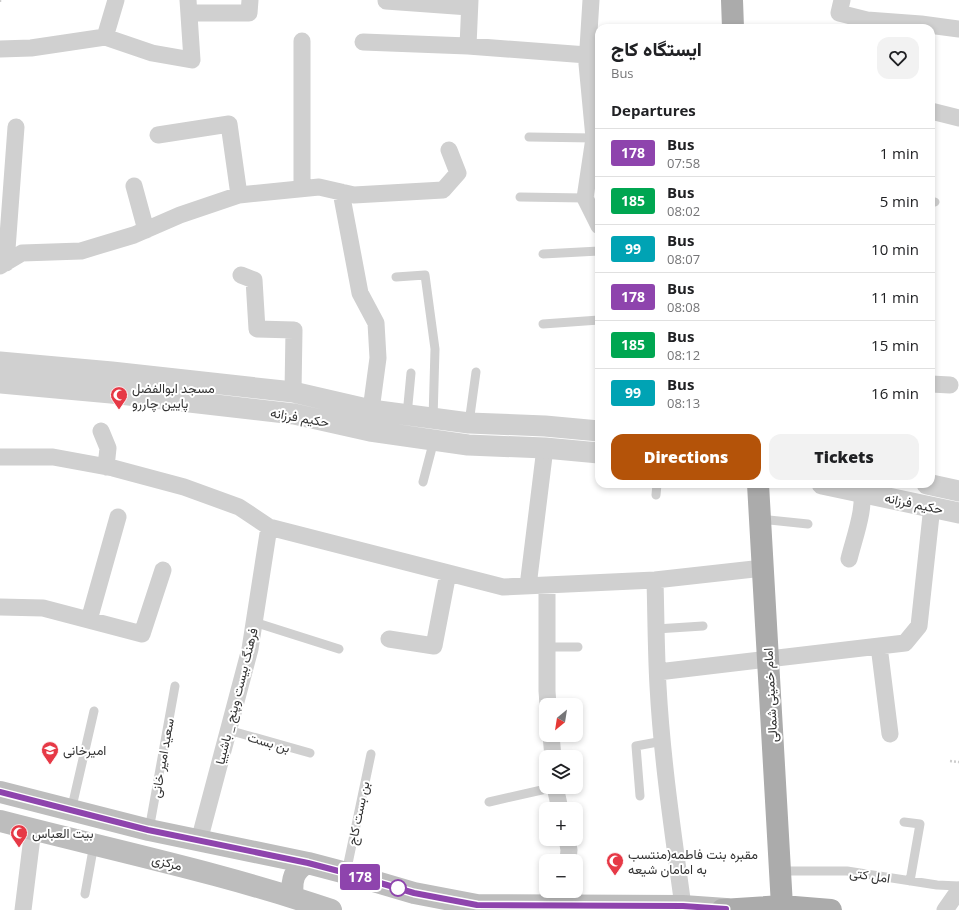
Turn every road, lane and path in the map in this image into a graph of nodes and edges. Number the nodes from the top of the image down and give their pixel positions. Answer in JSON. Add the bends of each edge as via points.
{"nodes":[{"id":1,"x":116,"y":0,"type":"edge"},
{"id":2,"x":250,"y":0,"type":"edge"},
{"id":3,"x":591,"y":0,"type":"edge"},
{"id":4,"x":732,"y":0,"type":"edge"},
{"id":5,"x":842,"y":0,"type":"edge"},
{"id":6,"x":386,"y":1,"type":"dead end"},
{"id":7,"x":470,"y":4,"type":"edge"},
{"id":8,"x":189,"y":7,"type":"edge"},
{"id":9,"x":733,"y":24,"type":"edge"},
{"id":10,"x":921,"y":24,"type":"edge"},
{"id":11,"x":935,"y":26,"type":"edge"},
{"id":12,"x":959,"y":29,"type":"edge"},
{"id":13,"x":105,"y":37,"type":"junction"},
{"id":14,"x":302,"y":41,"type":"dead end"},
{"id":15,"x":362,"y":42,"type":"dead end"},
{"id":16,"x":468,"y":46,"type":"junction"},
{"id":17,"x":0,"y":49,"type":"edge"},
{"id":18,"x":587,"y":55,"type":"junction"},
{"id":19,"x":935,"y":113,"type":"edge"},
{"id":20,"x":959,"y":118,"type":"edge"},
{"id":21,"x":16,"y":127,"type":"dead end"},
{"id":22,"x":595,"y":127,"type":"edge"},
{"id":23,"x":158,"y":135,"type":"dead end"},
{"id":24,"x":595,"y":136,"type":"edge"},
{"id":25,"x":529,"y":137,"type":"dead end"},
{"id":26,"x":449,"y":150,"type":"dead end"},
{"id":27,"x":595,"y":151,"type":"edge"},
{"id":28,"x":593,"y":180,"type":"edge"},
{"id":29,"x":134,"y":186,"type":"dead end"},
{"id":30,"x":302,"y":190,"type":"junction"},
{"id":31,"x":341,"y":192,"type":"junction"},
{"id":32,"x":239,"y":195,"type":"junction"},
{"id":33,"x":520,"y":197,"type":"dead end"},
{"id":34,"x":585,"y":198,"type":"junction"},
{"id":35,"x":595,"y":218,"type":"edge"},
{"id":36,"x":146,"y":230,"type":"junction"},
{"id":37,"x":595,"y":251,"type":"edge"},
{"id":38,"x":543,"y":254,"type":"dead end"},
{"id":39,"x":2,"y":262,"type":"edge"},
{"id":40,"x":241,"y":275,"type":"dead end"},
{"id":41,"x":396,"y":278,"type":"dead end"},
{"id":42,"x":595,"y":320,"type":"edge"},
{"id":43,"x":543,"y":324,"type":"dead end"},
{"id":44,"x":0,"y":362,"type":"edge"},
{"id":45,"x":476,"y":372,"type":"dead end"},
{"id":46,"x":411,"y":373,"type":"dead end"},
{"id":47,"x":0,"y":384,"type":"edge"},
{"id":48,"x":935,"y":384,"type":"edge"},
{"id":49,"x":950,"y":385,"type":"dead end"},
{"id":50,"x":293,"y":392,"type":"junction"},
{"id":51,"x":371,"y":410,"type":"junction"},
{"id":52,"x":407,"y":415,"type":"junction"},
{"id":53,"x":433,"y":419,"type":"junction"},
{"id":54,"x":469,"y":423,"type":"junction"},
{"id":55,"x":101,"y":431,"type":"dead end"},
{"id":56,"x":595,"y":431,"type":"edge"},
{"id":57,"x":434,"y":440,"type":"junction"},
{"id":58,"x":545,"y":448,"type":"junction"},
{"id":59,"x":595,"y":453,"type":"edge"},
{"id":60,"x":0,"y":457,"type":"edge"},
{"id":61,"x":106,"y":467,"type":"junction"},
{"id":62,"x":423,"y":482,"type":"dead end"},
{"id":63,"x":935,"y":486,"type":"edge"},
{"id":64,"x":657,"y":488,"type":"edge"},
{"id":65,"x":758,"y":488,"type":"edge"},
{"id":66,"x":862,"y":488,"type":"edge"},
{"id":67,"x":959,"y":491,"type":"edge"},
{"id":68,"x":656,"y":495,"type":"dead end"},
{"id":69,"x":932,"y":506,"type":"junction"},
{"id":70,"x":959,"y":513,"type":"edge"},
{"id":71,"x":118,"y":517,"type":"dead end"},
{"id":72,"x":760,"y":519,"type":"junction"},
{"id":73,"x":808,"y":524,"type":"dead end"},
{"id":74,"x":269,"y":527,"type":"junction"},
{"id":75,"x":849,"y":559,"type":"dead end"},
{"id":76,"x":763,"y":568,"type":"junction"},
{"id":77,"x":163,"y":570,"type":"dead end"},
{"id":78,"x":448,"y":573,"type":"junction"},
{"id":79,"x":655,"y":580,"type":"junction"},
{"id":80,"x":547,"y":585,"type":"junction"},
{"id":81,"x":528,"y":586,"type":"junction"},
{"id":82,"x":0,"y":607,"type":"edge"},
{"id":83,"x":88,"y":620,"type":"junction"},
{"id":84,"x":254,"y":622,"type":"junction"},
{"id":85,"x":703,"y":626,"type":"dead end"},
{"id":86,"x":656,"y":629,"type":"junction"},
{"id":87,"x":389,"y":639,"type":"dead end"},
{"id":88,"x":879,"y":646,"type":"junction"},
{"id":89,"x":578,"y":647,"type":"dead end"},
{"id":90,"x":547,"y":648,"type":"junction"},
{"id":91,"x":338,"y":649,"type":"dead end"},
{"id":92,"x":768,"y":658,"type":"junction"},
{"id":93,"x":658,"y":672,"type":"junction"},
{"id":94,"x":175,"y":686,"type":"dead end"},
{"id":95,"x":548,"y":698,"type":"edge"},
{"id":96,"x":94,"y":711,"type":"dead end"},
{"id":97,"x":228,"y":730,"type":"junction"},
{"id":98,"x":890,"y":734,"type":"dead end"},
{"id":99,"x":663,"y":742,"type":"junction"},
{"id":100,"x":310,"y":753,"type":"dead end"},
{"id":101,"x":371,"y":754,"type":"dead end"},
{"id":102,"x":950,"y":761,"type":"dead end"},
{"id":103,"x":959,"y":762,"type":"edge"},
{"id":104,"x":539,"y":791,"type":"edge"},
{"id":105,"x":0,"y":792,"type":"edge"},
{"id":106,"x":640,"y":796,"type":"dead end"},
{"id":107,"x":489,"y":802,"type":"dead end"},
{"id":108,"x":71,"y":811,"type":"junction"},
{"id":109,"x":0,"y":821,"type":"edge"},
{"id":110,"x":904,"y":822,"type":"dead end"},
{"id":111,"x":33,"y":829,"type":"junction"},
{"id":112,"x":148,"y":830,"type":"junction"},
{"id":113,"x":199,"y":841,"type":"junction"},
{"id":114,"x":94,"y":844,"type":"junction"},
{"id":115,"x":308,"y":863,"type":"junction"},
{"id":116,"x":779,"y":871,"type":"junction"},
{"id":117,"x":346,"y":873,"type":"junction"},
{"id":118,"x":910,"y":881,"type":"junction"},
{"id":119,"x":959,"y":886,"type":"edge"},
{"id":120,"x":959,"y":890,"type":"edge"},
{"id":121,"x":85,"y":894,"type":"dead end"},
{"id":122,"x":293,"y":897,"type":"junction"},
{"id":123,"x":562,"y":898,"type":"edge"},
{"id":124,"x":683,"y":906,"type":"junction"},
{"id":125,"x":782,"y":906,"type":"junction"},
{"id":126,"x":604,"y":908,"type":"edge"},
{"id":127,"x":724,"y":909,"type":"edge"},
{"id":128,"x":23,"y":910,"type":"edge"},
{"id":129,"x":331,"y":910,"type":"edge"},
{"id":130,"x":831,"y":910,"type":"edge"},
{"id":131,"x":945,"y":910,"type":"edge"}],
"edges":[{"from":1,"to":13,"type":"street"},
{"from":2,"to":8,"type":"street","via":[[249,13]]},
{"from":3,"to":18,"type":"street"},
{"from":4,"to":9,"type":"main road"},
{"from":5,"to":10,"type":"street","via":[[840,13],[867,20]]},
{"from":6,"to":7,"type":"street"},
{"from":7,"to":16,"type":"street"},
{"from":8,"to":13,"type":"street","via":[[192,60],[152,53]]},
{"from":11,"to":12,"type":"street"},
{"from":13,"to":17,"type":"street","via":[[31,48]]},
{"from":14,"to":30,"type":"street"},
{"from":15,"to":16,"type":"street"},
{"from":16,"to":18,"type":"street"},
{"from":18,"to":22,"type":"street"},
{"from":19,"to":20,"type":"street"},
{"from":21,"to":39,"type":"street"},
{"from":23,"to":32,"type":"street","via":[[229,124]]},
{"from":24,"to":25,"type":"lane"},
{"from":26,"to":31,"type":"street","via":[[458,173],[443,190],[354,195]]},
{"from":27,"to":28,"type":"street"},
{"from":28,"to":34,"type":"street"},
{"from":29,"to":36,"type":"street"},
{"from":30,"to":31,"type":"street","via":[[319,187]]},
{"from":30,"to":32,"type":"street"},
{"from":31,"to":51,"type":"street","via":[[360,293],[376,323],[378,358]]},
{"from":32,"to":36,"type":"street","via":[[180,215]]},
{"from":33,"to":34,"type":"lane"},
{"from":34,"to":35,"type":"street"},
{"from":36,"to":39,"type":"street","via":[[82,251],[22,253]]},
{"from":37,"to":38,"type":"lane"},
{"from":40,"to":50,"type":"street","via":[[254,280],[257,329],[294,330]]},
{"from":41,"to":53,"type":"lane","via":[[425,275],[435,349]]},
{"from":42,"to":43,"type":"lane"},
{"from":44,"to":50,"type":"street","name":"حکیم فرزانه"},
{"from":45,"to":54,"type":"lane"},
{"from":46,"to":52,"type":"lane"},
{"from":47,"to":57,"type":"street","name":"حکیم فرزانه","via":[[111,393],[294,414],[370,431]]},
{"from":48,"to":49,"type":"street"},
{"from":50,"to":51,"type":"street","name":"حکیم فرزانه"},
{"from":51,"to":52,"type":"street","name":"حکیم فرزانه"},
{"from":52,"to":53,"type":"street","name":"حکیم فرزانه"},
{"from":53,"to":54,"type":"street","name":"حکیم فرزانه"},
{"from":54,"to":56,"type":"street","name":"حکیم فرزانه"},
{"from":55,"to":61,"type":"street","via":[[108,448]]},
{"from":57,"to":58,"type":"street","name":"حکیم فرزانه","via":[[468,445]]},
{"from":57,"to":62,"type":"lane"},
{"from":58,"to":59,"type":"street","name":"حکیم فرزانه"},
{"from":58,"to":81,"type":"street"},
{"from":60,"to":61,"type":"street","via":[[53,457]]},
{"from":61,"to":74,"type":"street","via":[[184,487],[239,507]]},
{"from":63,"to":67,"type":"street","name":"حکیم فرزانه"},
{"from":64,"to":68,"type":"lane"},
{"from":65,"to":72,"type":"main road","name":"امام خمینی شمالی"},
{"from":66,"to":69,"type":"street","name":"حکیم فرزانه"},
{"from":66,"to":75,"type":"street","via":[[861,510]]},
{"from":69,"to":70,"type":"street","name":"حکیم فرزانه"},
{"from":69,"to":88,"type":"street","via":[[919,626],[905,643]]},
{"from":71,"to":83,"type":"street"},
{"from":72,"to":73,"type":"lane"},
{"from":72,"to":76,"type":"main road","name":"امام خمینی شمالی"},
{"from":74,"to":78,"type":"street"},
{"from":74,"to":84,"type":"street","name":"فرهنگ بیست وپنج _ باشییا"},
{"from":76,"to":79,"type":"street"},
{"from":76,"to":92,"type":"main road","name":"امام خمینی شمالی"},
{"from":77,"to":83,"type":"street","via":[[142,634]]},
{"from":78,"to":81,"type":"street","via":[[503,587]]},
{"from":78,"to":87,"type":"street","via":[[434,646]]},
{"from":79,"to":80,"type":"street"},
{"from":79,"to":86,"type":"street"},
{"from":80,"to":81,"type":"street"},
{"from":80,"to":90,"type":"street"},
{"from":82,"to":83,"type":"street","via":[[43,608]]},
{"from":84,"to":91,"type":"lane"},
{"from":84,"to":97,"type":"street","name":"فرهنگ بیست وپنج _ باشییا","via":[[250,649]]},
{"from":85,"to":86,"type":"lane"},
{"from":86,"to":93,"type":"street"},
{"from":88,"to":92,"type":"street"},
{"from":88,"to":98,"type":"street"},
{"from":89,"to":90,"type":"lane"},
{"from":90,"to":95,"type":"street"},
{"from":92,"to":93,"type":"street"},
{"from":92,"to":116,"type":"main road","name":"امام خمینی شمالی"},
{"from":93,"to":99,"type":"street"},
{"from":94,"to":112,"type":"lane","name":"سعید امیر خانی"},
{"from":96,"to":108,"type":"lane"},
{"from":97,"to":100,"type":"lane","name":"بن بست"},
{"from":97,"to":113,"type":"street","name":"فرهنگ بیست وپنج _ باشییا"},
{"from":99,"to":106,"type":"lane","via":[[636,746]]},
{"from":99,"to":124,"type":"street"},
{"from":101,"to":117,"type":"lane","name":"بن بست کاج"},
{"from":102,"to":103,"type":"path"},
{"from":104,"to":107,"type":"lane"},
{"from":105,"to":108,"type":"main road","name":"مرکزی"},
{"from":108,"to":112,"type":"main road","name":"مرکزی"},
{"from":109,"to":111,"type":"main road","name":"مرکزی"},
{"from":110,"to":118,"type":"lane","via":[[920,824]]},
{"from":111,"to":114,"type":"main road","name":"مرکزی"},
{"from":111,"to":128,"type":"street"},
{"from":112,"to":113,"type":"main road","name":"مرکزی"},
{"from":113,"to":115,"type":"main road","name":"مرکزی"},
{"from":114,"to":121,"type":"lane"},
{"from":114,"to":122,"type":"main road","name":"مرکزی"},
{"from":115,"to":117,"type":"main road","name":"مرکزی"},
{"from":115,"to":122,"type":"main road","via":[[302,865],[295,874],[291,887]]},
{"from":116,"to":118,"type":"lane","name":"امل کتی","via":[[847,871]]},
{"from":116,"to":125,"type":"main road","name":"امام خمینی شمالی"},
{"from":117,"to":123,"type":"main road","name":"مرکزی","via":[[414,893],[477,905]]},
{"from":118,"to":119,"type":"lane","name":"امل کتی"},
{"from":120,"to":131,"type":"street"},
{"from":122,"to":129,"type":"main road","name":"مرکزی"},
{"from":123,"to":126,"type":"main road","name":"مرکزی"},
{"from":124,"to":126,"type":"main road","name":"مرکزی"},
{"from":124,"to":127,"type":"main road","name":"مرکزی"},
{"from":125,"to":127,"type":"main road"},
{"from":125,"to":130,"type":"main road"}]}
